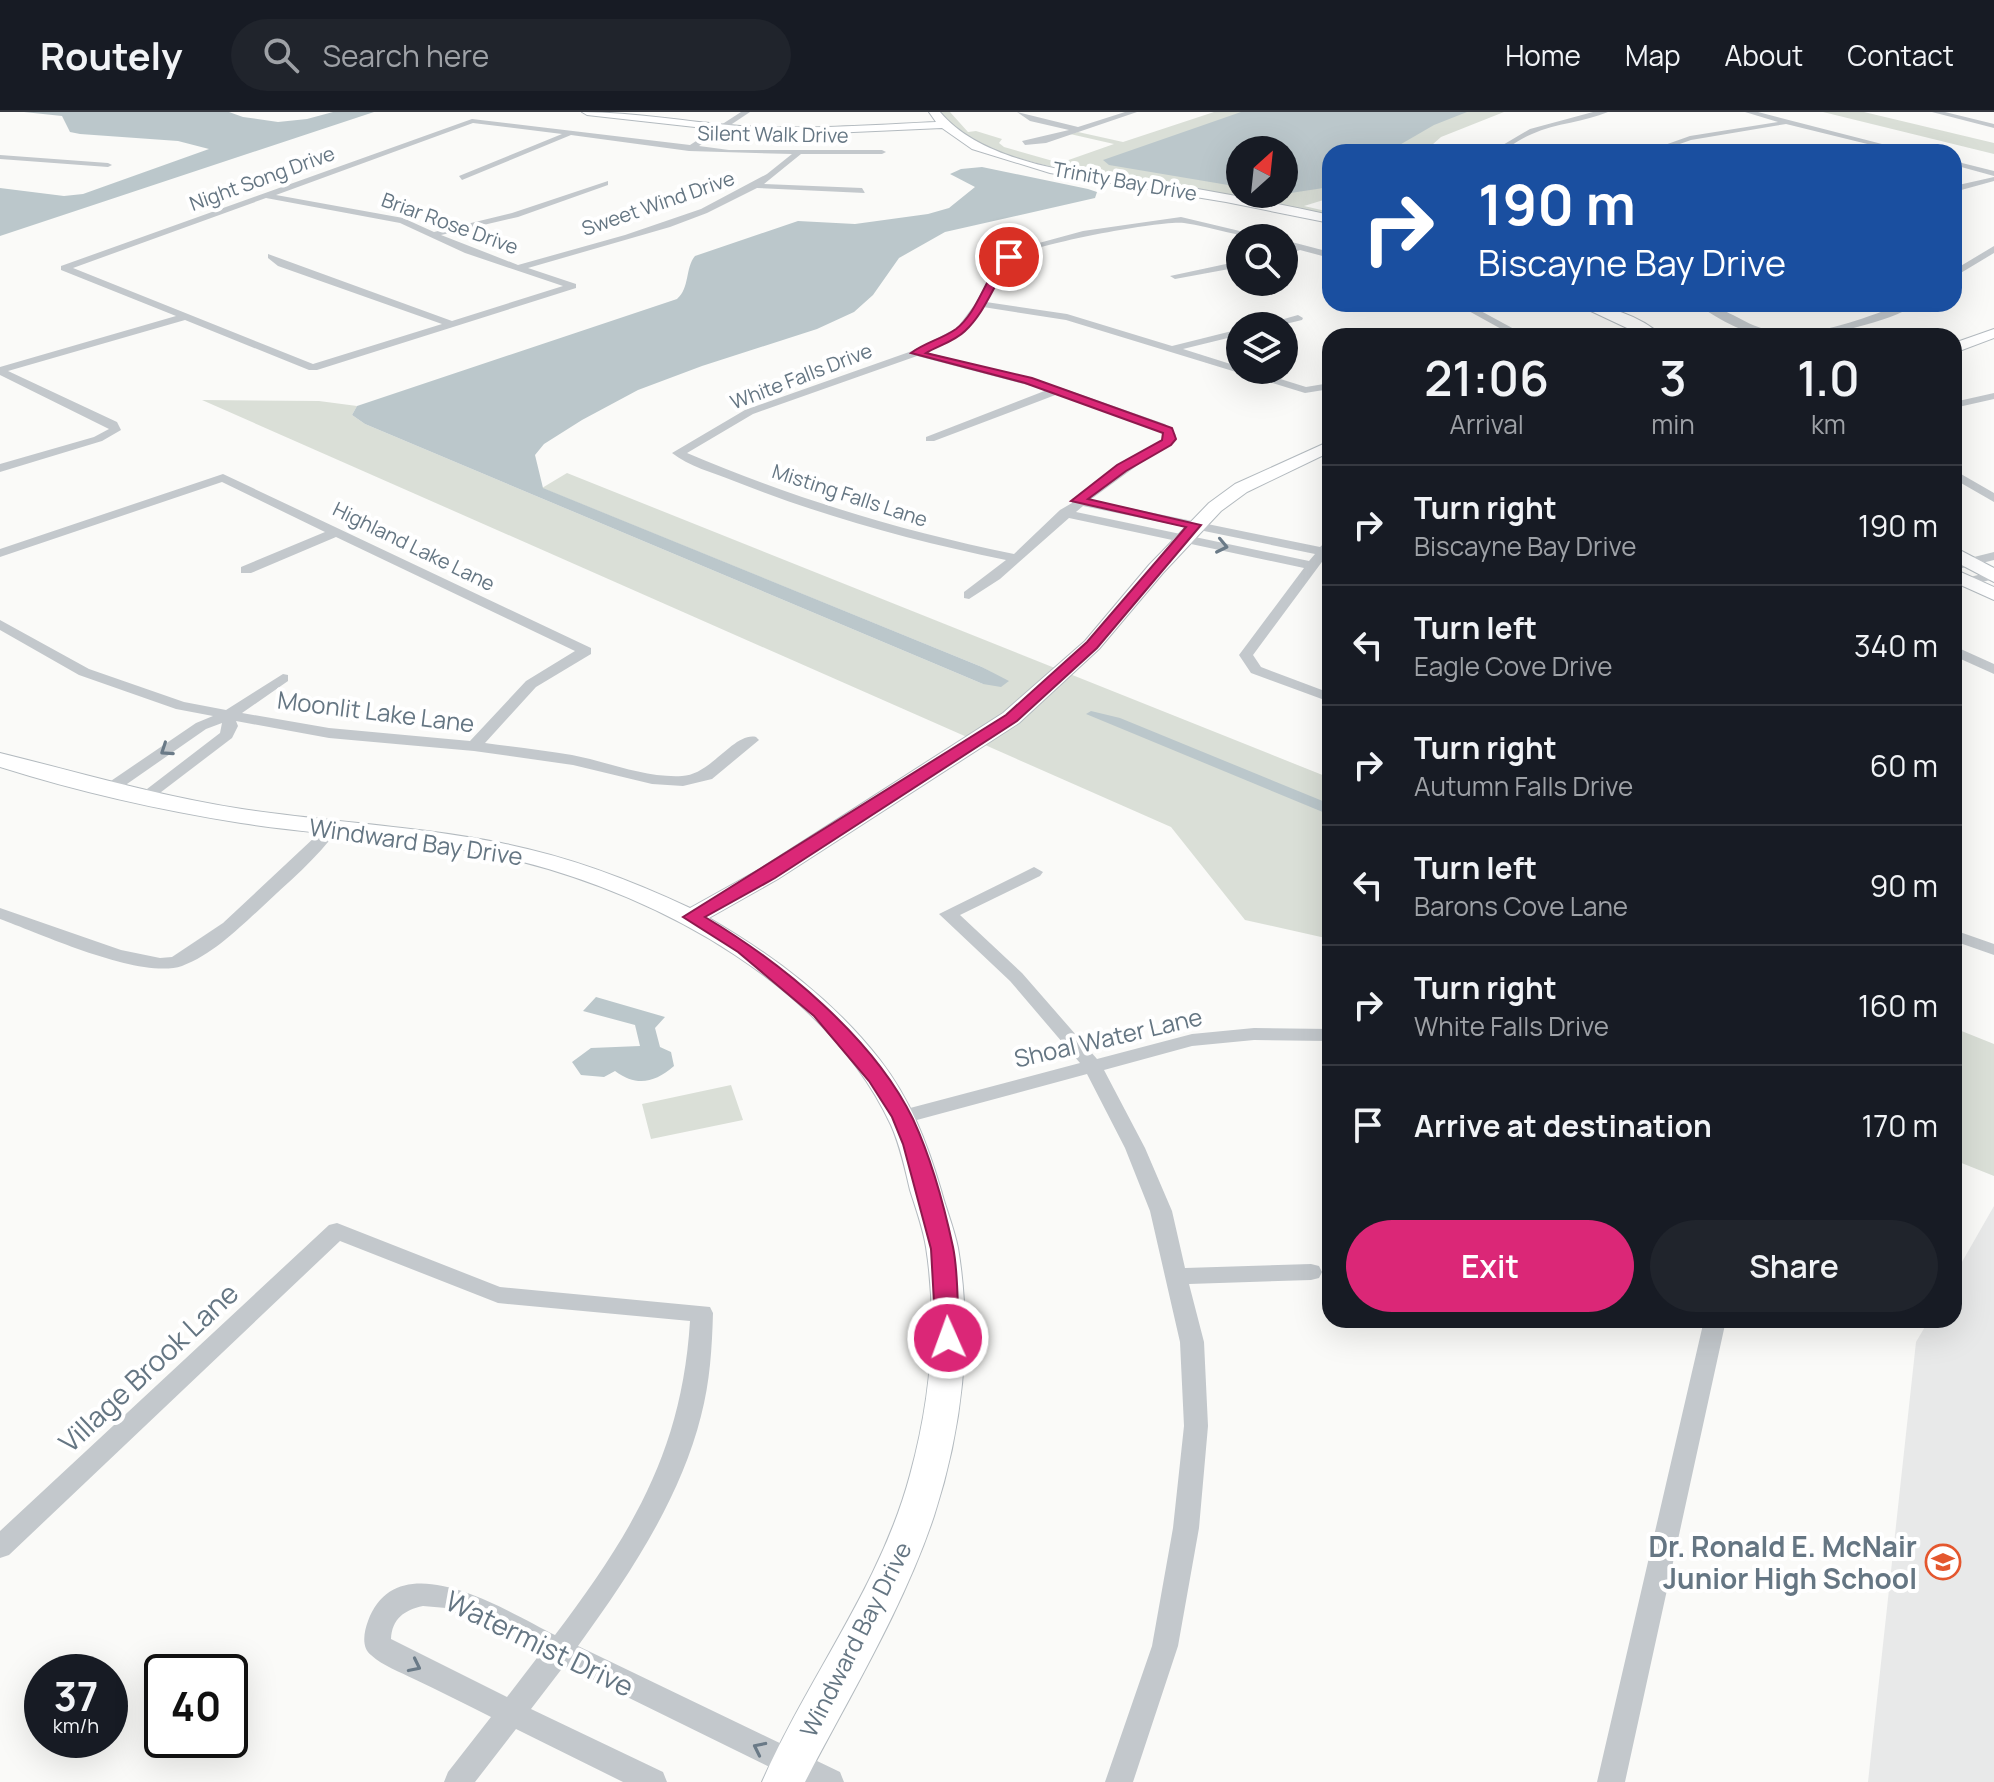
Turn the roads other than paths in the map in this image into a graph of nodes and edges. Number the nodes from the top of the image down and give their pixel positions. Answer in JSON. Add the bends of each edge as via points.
{"nodes":[{"id":1,"x":587,"y":112,"type":"edge"},
{"id":2,"x":746,"y":112,"type":"edge"},
{"id":3,"x":934,"y":112,"type":"edge"},
{"id":4,"x":1021,"y":112,"type":"edge"},
{"id":5,"x":1133,"y":112,"type":"edge"},
{"id":6,"x":1604,"y":112,"type":"edge"},
{"id":7,"x":1749,"y":112,"type":"edge"},
{"id":8,"x":1936,"y":112,"type":"edge"},
{"id":9,"x":472,"y":121,"type":"joint"},
{"id":10,"x":1790,"y":122,"type":"junction"},
{"id":11,"x":719,"y":123,"type":"junction"},
{"id":12,"x":941,"y":125,"type":"junction"},
{"id":13,"x":703,"y":126,"type":"junction"},
{"id":14,"x":1994,"y":126,"type":"edge"},
{"id":15,"x":1077,"y":129,"type":"junction"},
{"id":16,"x":570,"y":134,"type":"junction"},
{"id":17,"x":1025,"y":143,"type":"dead end"},
{"id":18,"x":1505,"y":144,"type":"edge"},
{"id":19,"x":1672,"y":144,"type":"edge"},
{"id":20,"x":1876,"y":144,"type":"edge"},
{"id":21,"x":668,"y":147,"type":"junction"},
{"id":22,"x":689,"y":149,"type":"junction"},
{"id":23,"x":882,"y":152,"type":"dead end"},
{"id":24,"x":797,"y":154,"type":"junction"},
{"id":25,"x":0,"y":157,"type":"edge"},
{"id":26,"x":108,"y":165,"type":"dead end"},
{"id":27,"x":1962,"y":166,"type":"edge"},
{"id":28,"x":1994,"y":176,"type":"edge"},
{"id":29,"x":462,"y":178,"type":"dead end"},
{"id":30,"x":605,"y":183,"type":"dead end"},
{"id":31,"x":759,"y":186,"type":"junction"},
{"id":32,"x":1962,"y":186,"type":"edge"},
{"id":33,"x":862,"y":191,"type":"dead end"},
{"id":34,"x":266,"y":195,"type":"junction"},
{"id":35,"x":1322,"y":218,"type":"edge"},
{"id":36,"x":1226,"y":230,"type":"edge"},
{"id":37,"x":436,"y":234,"type":"junction"},
{"id":38,"x":1300,"y":247,"type":"edge"},
{"id":39,"x":1994,"y":249,"type":"edge"},
{"id":40,"x":1322,"y":253,"type":"edge"},
{"id":41,"x":271,"y":256,"type":"dead end"},
{"id":42,"x":520,"y":267,"type":"junction"},
{"id":43,"x":1226,"y":267,"type":"edge"},
{"id":44,"x":1962,"y":269,"type":"edge"},
{"id":45,"x":1175,"y":276,"type":"dead end"},
{"id":46,"x":980,"y":304,"type":"junction"},
{"id":47,"x":1476,"y":312,"type":"edge"},
{"id":48,"x":1596,"y":312,"type":"edge"},
{"id":49,"x":1606,"y":312,"type":"edge"},
{"id":50,"x":1720,"y":312,"type":"edge"},
{"id":51,"x":1885,"y":312,"type":"edge"},
{"id":52,"x":185,"y":317,"type":"junction"},
{"id":53,"x":451,"y":324,"type":"junction"},
{"id":54,"x":1507,"y":328,"type":"edge"},
{"id":55,"x":1619,"y":328,"type":"edge"},
{"id":56,"x":1640,"y":328,"type":"edge"},
{"id":57,"x":1757,"y":328,"type":"edge"},
{"id":58,"x":1834,"y":328,"type":"edge"},
{"id":59,"x":1994,"y":333,"type":"edge"},
{"id":60,"x":1226,"y":336,"type":"edge"},
{"id":61,"x":1962,"y":345,"type":"edge"},
{"id":62,"x":1174,"y":349,"type":"junction"},
{"id":63,"x":916,"y":353,"type":"junction"},
{"id":64,"x":1226,"y":366,"type":"edge"},
{"id":65,"x":0,"y":370,"type":"edge"},
{"id":66,"x":1286,"y":384,"type":"edge"},
{"id":67,"x":1322,"y":387,"type":"edge"},
{"id":68,"x":1058,"y":390,"type":"junction"},
{"id":69,"x":1994,"y":396,"type":"edge"},
{"id":70,"x":1962,"y":403,"type":"edge"},
{"id":71,"x":930,"y":439,"type":"dead end"},
{"id":72,"x":1322,"y":450,"type":"edge"},
{"id":73,"x":678,"y":453,"type":"joint"},
{"id":74,"x":0,"y":468,"type":"edge"},
{"id":75,"x":1962,"y":479,"type":"edge"},
{"id":76,"x":1994,"y":498,"type":"edge"},
{"id":77,"x":1077,"y":501,"type":"junction"},
{"id":78,"x":1064,"y":513,"type":"junction"},
{"id":79,"x":338,"y":531,"type":"junction"},
{"id":80,"x":1189,"y":532,"type":"junction"},
{"id":81,"x":1322,"y":547,"type":"edge"},
{"id":82,"x":1322,"y":551,"type":"edge"},
{"id":83,"x":0,"y":553,"type":"edge"},
{"id":84,"x":1015,"y":558,"type":"junction"},
{"id":85,"x":1311,"y":565,"type":"junction"},
{"id":86,"x":246,"y":570,"type":"dead end"},
{"id":87,"x":1962,"y":570,"type":"edge"},
{"id":88,"x":1962,"y":570,"type":"edge"},
{"id":89,"x":1994,"y":575,"type":"edge"},
{"id":90,"x":969,"y":595,"type":"dead end"},
{"id":91,"x":0,"y":624,"type":"edge"},
{"id":92,"x":1962,"y":654,"type":"edge"},
{"id":93,"x":1994,"y":670,"type":"edge"},
{"id":94,"x":283,"y":678,"type":"dead end"},
{"id":95,"x":1322,"y":695,"type":"edge"},
{"id":96,"x":227,"y":716,"type":"junction"},
{"id":97,"x":751,"y":740,"type":"dead end"},
{"id":98,"x":474,"y":746,"type":"junction"},
{"id":99,"x":0,"y":760,"type":"edge"},
{"id":100,"x":108,"y":790,"type":"junction"},
{"id":101,"x":142,"y":799,"type":"junction"},
{"id":102,"x":330,"y":829,"type":"junction"},
{"id":103,"x":1034,"y":872,"type":"dead end"},
{"id":104,"x":0,"y":913,"type":"edge"},
{"id":105,"x":692,"y":917,"type":"junction"},
{"id":106,"x":1962,"y":938,"type":"edge"},
{"id":107,"x":1994,"y":950,"type":"edge"},
{"id":108,"x":1322,"y":1035,"type":"edge"},
{"id":109,"x":1092,"y":1065,"type":"junction"},
{"id":110,"x":902,"y":1117,"type":"junction"},
{"id":111,"x":1311,"y":1272,"type":"dead end"},
{"id":112,"x":1177,"y":1276,"type":"junction"},
{"id":113,"x":1713,"y":1328,"type":"edge"},
{"id":114,"x":0,"y":1547,"type":"edge"},
{"id":115,"x":556,"y":1651,"type":"junction"},
{"id":116,"x":509,"y":1712,"type":"junction"},
{"id":117,"x":787,"y":1773,"type":"edge"},
{"id":118,"x":458,"y":1782,"type":"edge"},
{"id":119,"x":653,"y":1782,"type":"edge"},
{"id":120,"x":830,"y":1782,"type":"edge"},
{"id":121,"x":1119,"y":1782,"type":"edge"},
{"id":122,"x":1611,"y":1782,"type":"edge"}],
"edges":[{"from":1,"to":13,"type":"street"},
{"from":2,"to":11,"type":"street","name":"Silent Walk Drive"},
{"from":3,"to":12,"type":"street"},
{"from":4,"to":15,"type":"street"},
{"from":5,"to":15,"type":"street"},
{"from":6,"to":18,"type":"street"},
{"from":7,"to":10,"type":"street"},
{"from":8,"to":14,"type":"street"},
{"from":9,"to":16,"type":"street","name":"Silent Walk Drive"},
{"from":9,"to":34,"type":"street","name":"Night Song Drive"},
{"from":10,"to":19,"type":"street"},
{"from":10,"to":20,"type":"street"},
{"from":11,"to":12,"type":"street","via":[[809,131]]},
{"from":11,"to":13,"type":"street"},
{"from":11,"to":22,"type":"street","name":"Silent Walk Drive"},
{"from":12,"to":35,"type":"street","name":"Trinity Bay Drive","via":[[977,146],[1035,166]]},
{"from":13,"to":21,"type":"street"},
{"from":15,"to":17,"type":"street"},
{"from":16,"to":21,"type":"street","name":"Silent Walk Drive"},
{"from":16,"to":29,"type":"street"},
{"from":21,"to":22,"type":"street","name":"Silent Walk Drive"},
{"from":22,"to":24,"type":"street","name":"Silent Walk Drive"},
{"from":23,"to":24,"type":"street","name":"Silent Walk Drive"},
{"from":24,"to":31,"type":"street","name":"Sweet Wind Drive"},
{"from":25,"to":26,"type":"street"},
{"from":27,"to":28,"type":"street"},
{"from":28,"to":32,"type":"street"},
{"from":30,"to":37,"type":"street","via":[[515,215]]},
{"from":31,"to":33,"type":"street"},
{"from":31,"to":42,"type":"street","name":"Sweet Wind Drive","via":[[667,223]]},
{"from":34,"to":37,"type":"street","name":"Briar Rose Drive","via":[[356,210]]},
{"from":34,"to":52,"type":"street","name":"Night Song Drive","via":[[64,268]]},
{"from":36,"to":46,"type":"street","name":"White Falls Drive","via":[[1181,220],[1083,234],[1020,251],[999,267]]},
{"from":37,"to":42,"type":"street","name":"Briar Rose Drive","via":[[468,251]]},
{"from":38,"to":40,"type":"street"},
{"from":39,"to":44,"type":"street"},
{"from":41,"to":53,"type":"street"},
{"from":42,"to":53,"type":"street","name":"Briar Rose Drive","via":[[573,286]]},
{"from":43,"to":45,"type":"street"},
{"from":46,"to":62,"type":"street","via":[[1067,317]]},
{"from":46,"to":63,"type":"street","name":"White Falls Drive","via":[[961,330]]},
{"from":47,"to":54,"type":"street"},
{"from":48,"to":55,"type":"street"},
{"from":49,"to":56,"type":"street"},
{"from":50,"to":57,"type":"street"},
{"from":51,"to":58,"type":"street"},
{"from":52,"to":53,"type":"street","via":[[313,368]]},
{"from":52,"to":65,"type":"street"},
{"from":59,"to":61,"type":"street"},
{"from":60,"to":62,"type":"street"},
{"from":62,"to":64,"type":"street"},
{"from":63,"to":68,"type":"street"},
{"from":63,"to":73,"type":"street","name":"White Falls Drive","via":[[749,412]]},
{"from":65,"to":74,"type":"street","via":[[113,424],[115,430]]},
{"from":66,"to":67,"type":"street","via":[[1305,390]]},
{"from":68,"to":71,"type":"street"},
{"from":68,"to":77,"type":"street","via":[[1161,426],[1170,435],[1166,443]]},
{"from":69,"to":70,"type":"street"},
{"from":72,"to":80,"type":"street","via":[[1241,488]]},
{"from":73,"to":84,"type":"street","name":"Misting Falls Lane","via":[[877,528]]},
{"from":75,"to":76,"type":"street"},
{"from":77,"to":78,"type":"street"},
{"from":77,"to":80,"type":"street"},
{"from":78,"to":80,"type":"street"},
{"from":78,"to":84,"type":"street"},
{"from":79,"to":83,"type":"street","name":"Highland Lake Lane","via":[[223,478]]},
{"from":79,"to":86,"type":"street"},
{"from":79,"to":98,"type":"street","name":"Highland Lake Lane","via":[[586,651],[531,684]]},
{"from":80,"to":81,"type":"street"},
{"from":80,"to":85,"type":"street","one_way":true},
{"from":80,"to":105,"type":"street","via":[[1092,645],[1011,718],[782,866]]},
{"from":82,"to":85,"type":"street"},
{"from":84,"to":90,"type":"street"},
{"from":85,"to":95,"type":"street","via":[[1246,655],[1256,670]]},
{"from":87,"to":89,"type":"street"},
{"from":88,"to":89,"type":"street"},
{"from":91,"to":96,"type":"street","name":"Moonlit Lake Lane","via":[[84,672]]},
{"from":92,"to":93,"type":"street"},
{"from":94,"to":96,"type":"street"},
{"from":96,"to":98,"type":"street","name":"Moonlit Lake Lane","via":[[329,733]]},
{"from":96,"to":100,"type":"street","one_way":true,"via":[[201,726]]},
{"from":96,"to":101,"type":"street","via":[[227,735]]},
{"from":97,"to":98,"type":"street","name":"Moonlit Lake Lane","via":[[706,776],[683,781]]},
{"from":99,"to":100,"type":"street","name":"Windward Bay Drive"},
{"from":100,"to":101,"type":"street","name":"Windward Bay Drive"},
{"from":101,"to":102,"type":"street","name":"Windward Bay Drive"},
{"from":102,"to":104,"type":"street","via":[[216,938],[176,963],[135,960]]},
{"from":102,"to":105,"type":"street","name":"Windward Bay Drive","via":[[454,841],[523,855],[610,881]]},
{"from":103,"to":109,"type":"street","via":[[948,914],[1016,977]]},
{"from":105,"to":110,"type":"street","name":"Windward Bay Drive","via":[[744,948],[821,1012]]},
{"from":106,"to":107,"type":"street"},
{"from":108,"to":109,"type":"street","name":"Shoal Water Lane","via":[[1192,1040]]},
{"from":109,"to":110,"type":"street","name":"Shoal Water Lane"},
{"from":109,"to":112,"type":"street","via":[[1161,1211]]},
{"from":110,"to":117,"type":"street","name":"Windward Bay Drive","via":[[942,1249],[948,1338],[944,1394],[927,1480],[900,1557]]},
{"from":111,"to":112,"type":"street"},
{"from":112,"to":121,"type":"street","via":[[1192,1342],[1196,1426],[1186,1528],[1165,1646]]},
{"from":113,"to":122,"type":"street"},
{"from":114,"to":115,"type":"street","name":"Village Brook Lane","via":[[337,1231],[498,1295],[702,1313],[700,1364],[685,1432],[661,1491],[633,1546]]},
{"from":115,"to":116,"type":"street"},
{"from":115,"to":116,"type":"street","name":"Watermist Drive","one_way":true,"via":[[450,1597],[428,1592],[386,1612],[376,1629],[378,1645]]},
{"from":117,"to":115,"type":"street","name":"Watermist Drive","one_way":true},
{"from":116,"to":118,"type":"street"},
{"from":116,"to":119,"type":"street","name":"Watermist Drive"},
{"from":117,"to":120,"type":"street","name":"Watermist Drive"}]}
